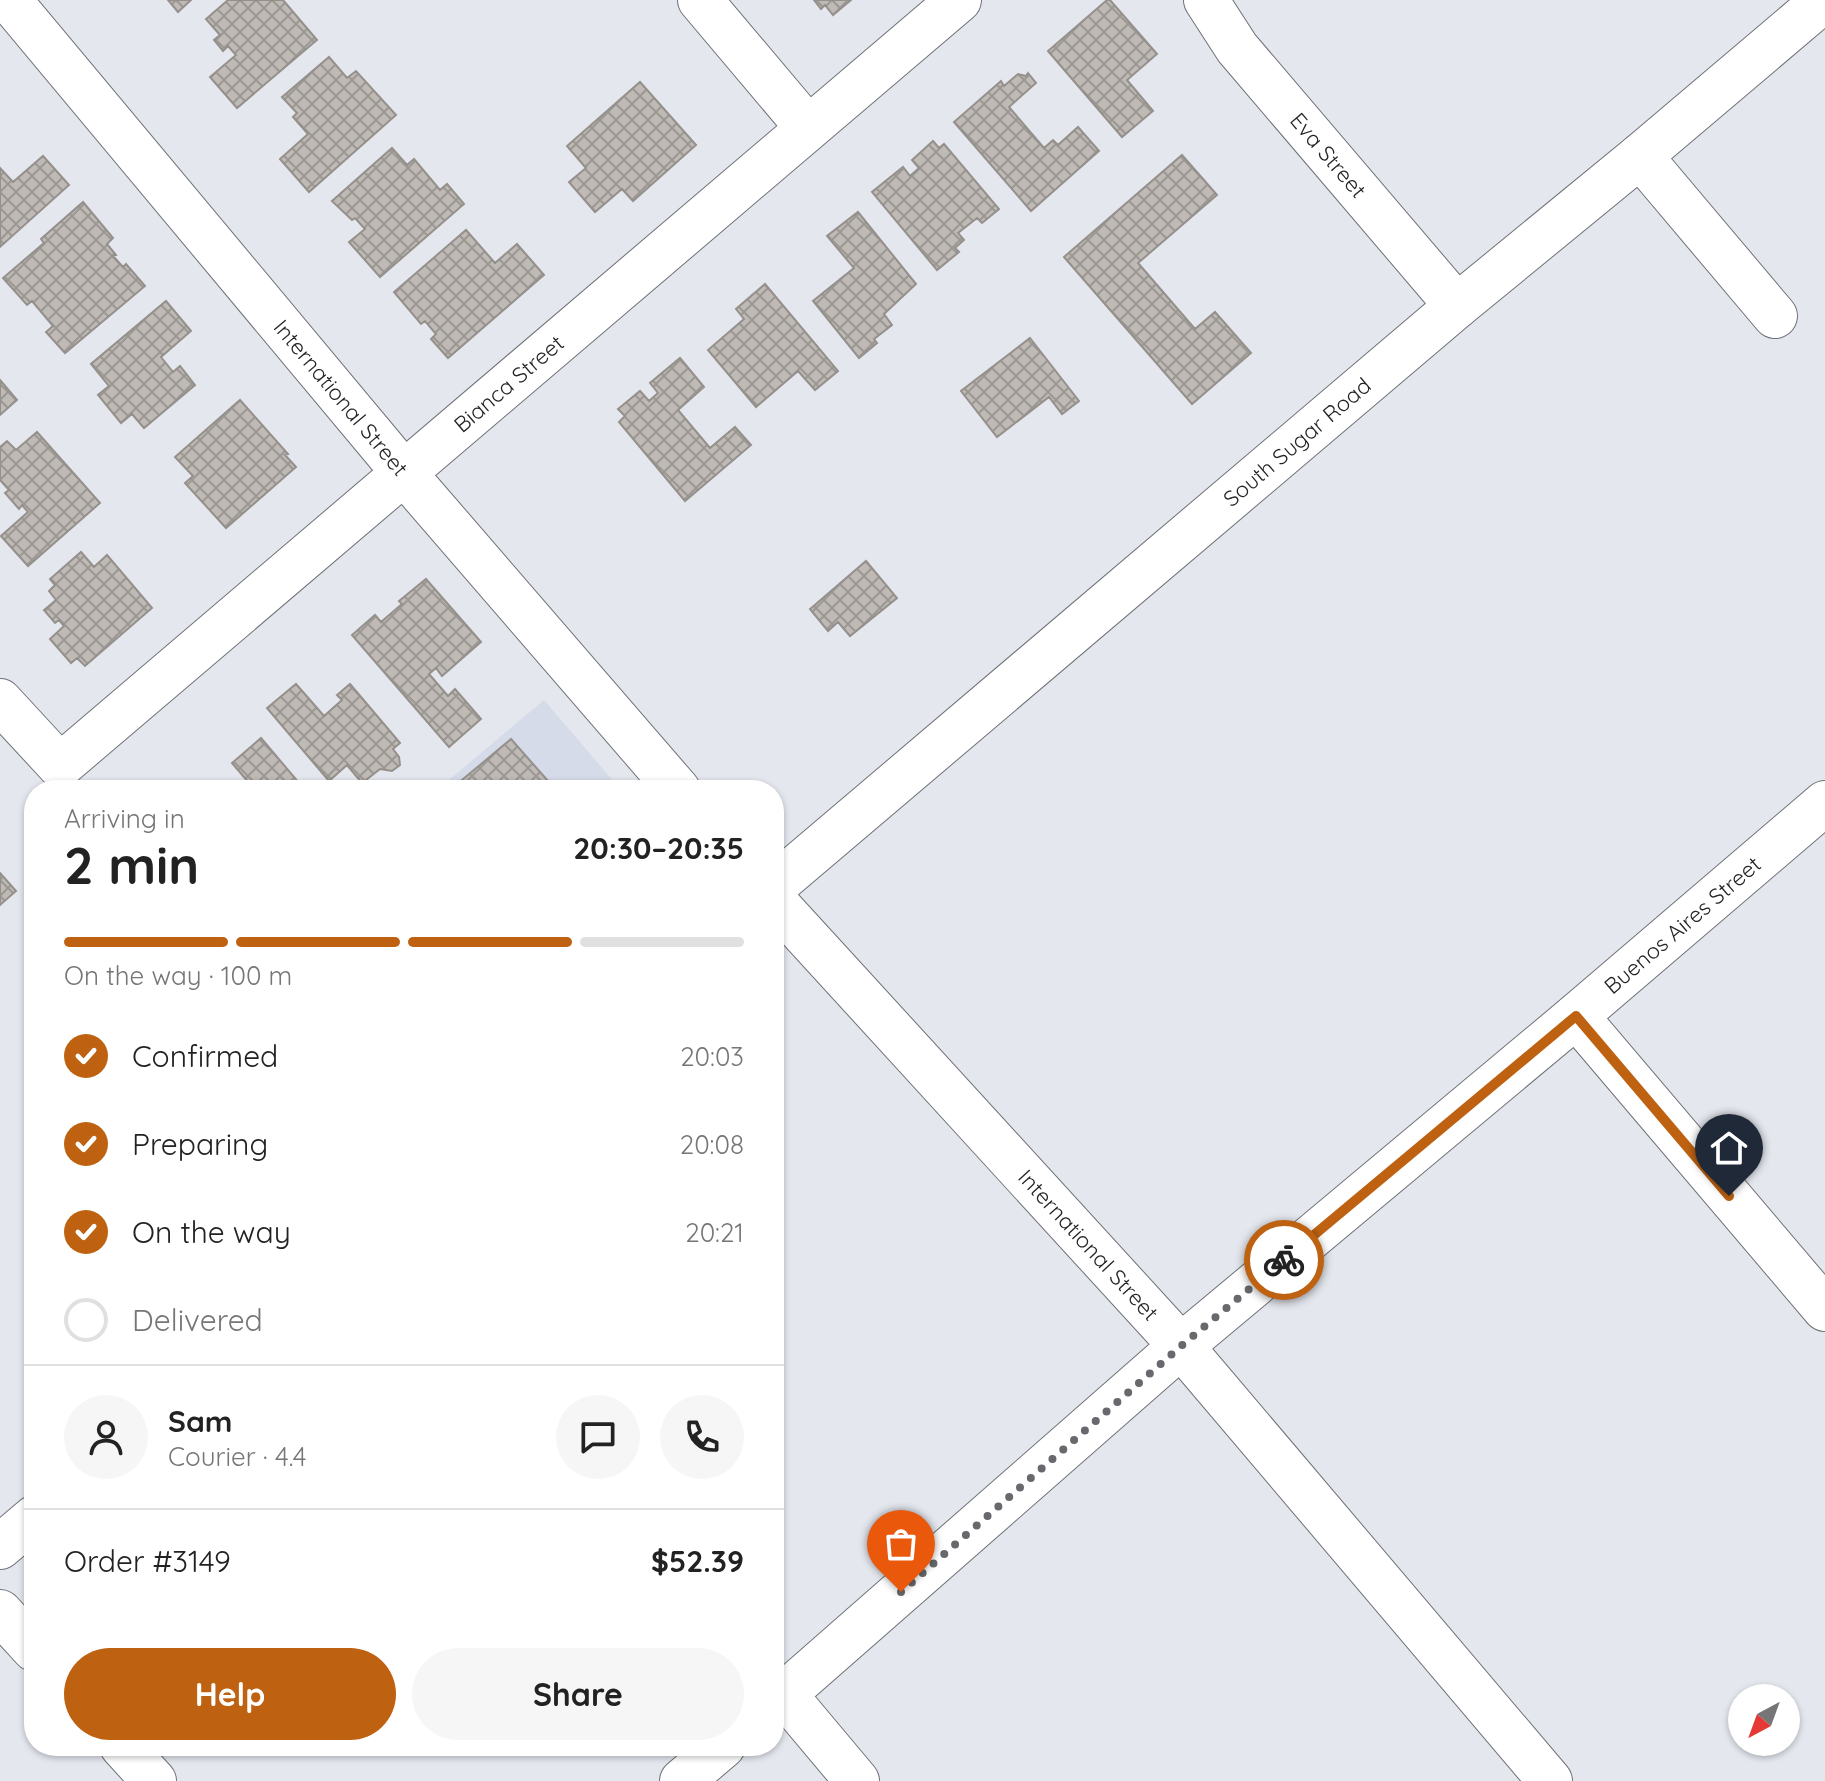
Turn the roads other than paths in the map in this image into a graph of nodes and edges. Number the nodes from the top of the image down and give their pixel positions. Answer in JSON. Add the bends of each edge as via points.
{"nodes":[{"id":1,"x":9,"y":0,"type":"edge"},
{"id":2,"x":700,"y":0,"type":"edge"},
{"id":3,"x":959,"y":0,"type":"edge"},
{"id":4,"x":1206,"y":0,"type":"edge"},
{"id":5,"x":1824,"y":0,"type":"edge"},
{"id":6,"x":808,"y":128,"type":"junction"},
{"id":7,"x":1640,"y":156,"type":"junction"},
{"id":8,"x":1457,"y":306,"type":"junction"},
{"id":9,"x":1775,"y":316,"type":"dead end"},
{"id":10,"x":404,"y":473,"type":"junction"},
{"id":11,"x":0,"y":701,"type":"edge"},
{"id":12,"x":656,"y":780,"type":"edge"},
{"id":13,"x":1825,"y":803,"type":"edge"},
{"id":14,"x":784,"y":878,"type":"edge"},
{"id":15,"x":784,"y":912,"type":"edge"},
{"id":16,"x":1576,"y":1016,"type":"junction"},
{"id":17,"x":1825,"y":1309,"type":"edge"},
{"id":18,"x":1181,"y":1346,"type":"junction"},
{"id":19,"x":24,"y":1527,"type":"edge"},
{"id":20,"x":0,"y":1547,"type":"edge"},
{"id":21,"x":0,"y":1612,"type":"edge"},
{"id":22,"x":24,"y":1638,"type":"edge"},
{"id":23,"x":784,"y":1695,"type":"edge"},
{"id":24,"x":784,"y":1704,"type":"edge"},
{"id":25,"x":131,"y":1756,"type":"edge"},
{"id":26,"x":711,"y":1756,"type":"edge"},
{"id":27,"x":154,"y":1781,"type":"edge"},
{"id":28,"x":682,"y":1781,"type":"edge"},
{"id":29,"x":857,"y":1781,"type":"edge"},
{"id":30,"x":1550,"y":1781,"type":"edge"}],
"edges":[{"from":1,"to":10,"type":"street","name":"International Street"},
{"from":2,"to":6,"type":"street"},
{"from":3,"to":6,"type":"street","name":"Bianca Street"},
{"from":4,"to":8,"type":"street","name":"Eva Street","via":[[1237,48]]},
{"from":5,"to":7,"type":"street","name":"South Sugar Road"},
{"from":6,"to":10,"type":"street","name":"Bianca Street"},
{"from":7,"to":8,"type":"street","name":"South Sugar Road"},
{"from":7,"to":9,"type":"street"},
{"from":8,"to":14,"type":"street","name":"South Sugar Road"},
{"from":10,"to":11,"type":"street","name":"Bianca Street","via":[[60,766]]},
{"from":10,"to":12,"type":"street","name":"International Street"},
{"from":13,"to":16,"type":"street","name":"Buenos Aires Street"},
{"from":15,"to":18,"type":"street","name":"International Street"},
{"from":16,"to":17,"type":"street"},
{"from":16,"to":18,"type":"street","name":"Buenos Aires Street"},
{"from":18,"to":23,"type":"street","name":"Buenos Aires Street"},
{"from":18,"to":30,"type":"street","name":"International Street"},
{"from":19,"to":20,"type":"street"},
{"from":21,"to":22,"type":"street"},
{"from":24,"to":29,"type":"street"},
{"from":25,"to":27,"type":"street"},
{"from":26,"to":28,"type":"street"}]}
